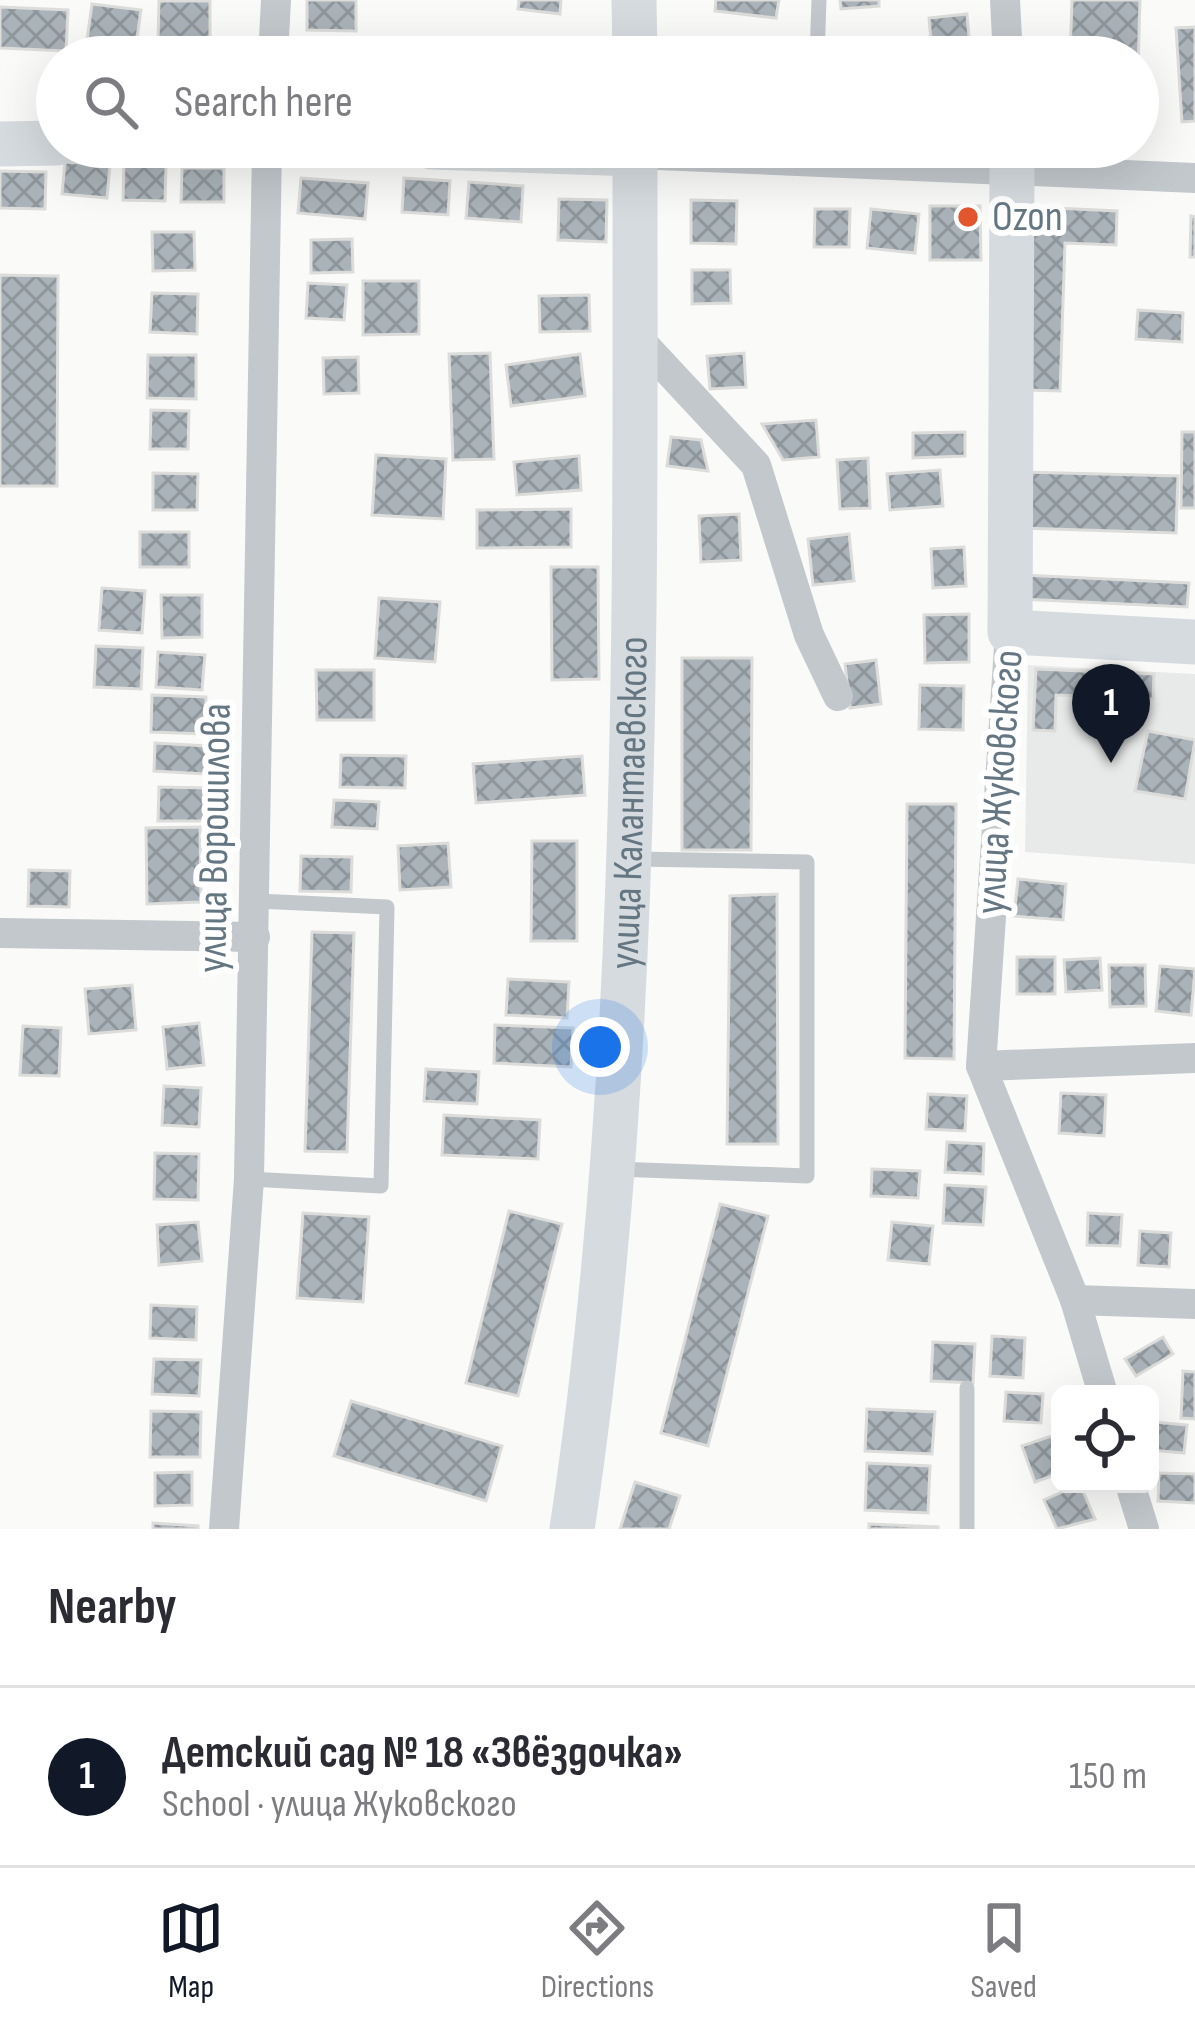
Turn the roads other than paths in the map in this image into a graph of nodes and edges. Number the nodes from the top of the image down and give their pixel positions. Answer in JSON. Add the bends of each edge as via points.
{"nodes":[{"id":1,"x":276,"y":0,"type":"edge"},
{"id":2,"x":634,"y":0,"type":"edge"},
{"id":3,"x":819,"y":0,"type":"edge"},
{"id":4,"x":1006,"y":0,"type":"edge"},
{"id":5,"x":274,"y":36,"type":"edge"},
{"id":6,"x":634,"y":36,"type":"edge"},
{"id":7,"x":818,"y":36,"type":"edge"},
{"id":8,"x":1007,"y":36,"type":"edge"},
{"id":9,"x":36,"y":143,"type":"edge"},
{"id":10,"x":0,"y":144,"type":"edge"},
{"id":11,"x":268,"y":168,"type":"edge"},
{"id":12,"x":635,"y":168,"type":"edge"},
{"id":13,"x":1011,"y":168,"type":"edge"},
{"id":14,"x":1103,"y":168,"type":"edge"},
{"id":15,"x":1195,"y":178,"type":"edge"},
{"id":16,"x":634,"y":334,"type":"junction"},
{"id":17,"x":1010,"y":632,"type":"junction"},
{"id":18,"x":1195,"y":642,"type":"edge"},
{"id":19,"x":838,"y":696,"type":"dead end"},
{"id":20,"x":627,"y":859,"type":"junction"},
{"id":21,"x":257,"y":901,"type":"junction"},
{"id":22,"x":0,"y":933,"type":"edge"},
{"id":23,"x":255,"y":937,"type":"junction"},
{"id":24,"x":1195,"y":1058,"type":"edge"},
{"id":25,"x":981,"y":1066,"type":"junction"},
{"id":26,"x":614,"y":1169,"type":"junction"},
{"id":27,"x":249,"y":1180,"type":"junction"},
{"id":28,"x":1075,"y":1300,"type":"junction"},
{"id":29,"x":1195,"y":1304,"type":"edge"},
{"id":30,"x":1100,"y":1385,"type":"edge"},
{"id":31,"x":967,"y":1388,"type":"dead end"},
{"id":32,"x":1133,"y":1493,"type":"edge"},
{"id":33,"x":224,"y":1529,"type":"edge"},
{"id":34,"x":572,"y":1529,"type":"edge"},
{"id":35,"x":968,"y":1529,"type":"edge"},
{"id":36,"x":1144,"y":1529,"type":"edge"}],
"edges":[{"from":1,"to":5,"type":"street"},
{"from":2,"to":6,"type":"street"},
{"from":3,"to":7,"type":"lane"},
{"from":4,"to":8,"type":"street"},
{"from":9,"to":10,"type":"street"},
{"from":11,"to":21,"type":"street","name":"улица Ворошилова"},
{"from":12,"to":16,"type":"street","name":"улица Калантаевского"},
{"from":13,"to":17,"type":"street","name":"улица Жуковского"},
{"from":14,"to":15,"type":"street"},
{"from":16,"to":19,"type":"street","via":[[756,465],[809,634]]},
{"from":16,"to":20,"type":"street","name":"улица Калантаевского"},
{"from":17,"to":18,"type":"street"},
{"from":17,"to":25,"type":"street","name":"улица Жуковского"},
{"from":20,"to":26,"type":"street","name":"улица Калантаевского"},
{"from":20,"to":26,"type":"lane","via":[[807,862],[808,1176]]},
{"from":21,"to":23,"type":"street","name":"улица Ворошилова"},
{"from":21,"to":27,"type":"lane","via":[[387,907],[381,1186]]},
{"from":22,"to":23,"type":"street"},
{"from":23,"to":27,"type":"street","name":"улица Ворошилова"},
{"from":24,"to":25,"type":"street"},
{"from":25,"to":28,"type":"street","name":"улица Жуковского"},
{"from":26,"to":34,"type":"street","name":"улица Калантаевского"},
{"from":27,"to":33,"type":"street","name":"улица Ворошилова"},
{"from":28,"to":29,"type":"street"},
{"from":28,"to":30,"type":"street","name":"улица Жуковского"},
{"from":31,"to":35,"type":"lane"},
{"from":32,"to":36,"type":"street"}]}
